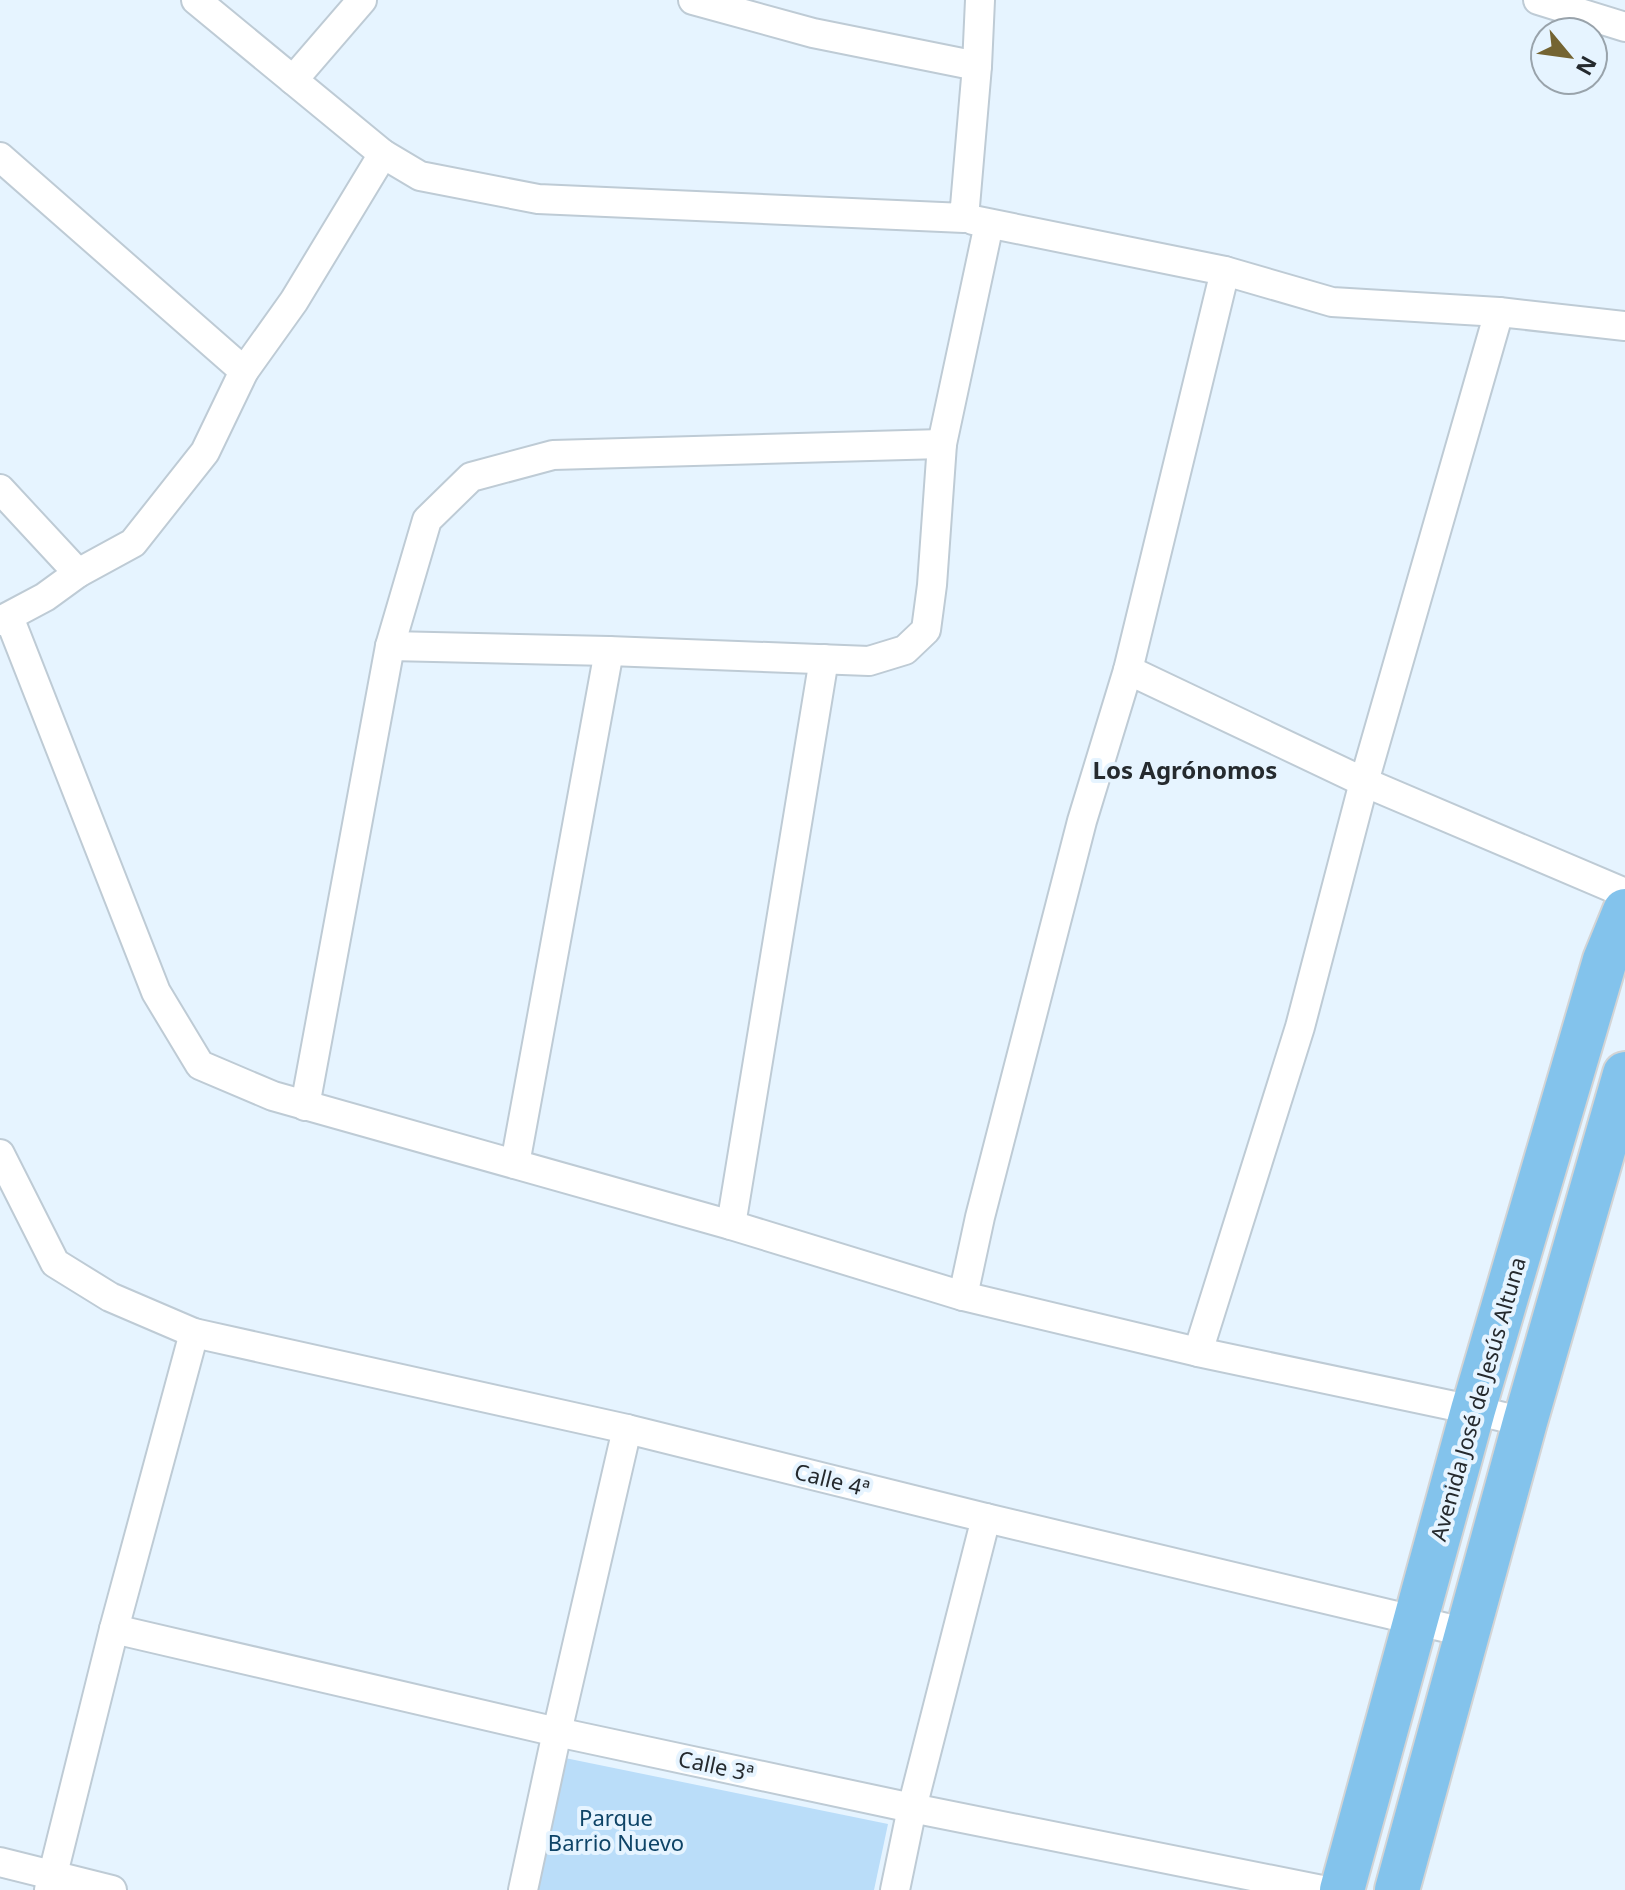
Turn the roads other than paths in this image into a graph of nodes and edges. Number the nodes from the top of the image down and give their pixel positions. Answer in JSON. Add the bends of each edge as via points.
{"nodes":[{"id":1,"x":196,"y":0,"type":"edge"},
{"id":2,"x":362,"y":0,"type":"edge"},
{"id":3,"x":693,"y":0,"type":"edge"},
{"id":4,"x":980,"y":0,"type":"edge"},
{"id":5,"x":1538,"y":0,"type":"edge"},
{"id":6,"x":1625,"y":27,"type":"edge"},
{"id":7,"x":977,"y":66,"type":"junction"},
{"id":8,"x":293,"y":80,"type":"junction"},
{"id":9,"x":383,"y":154,"type":"junction"},
{"id":10,"x":0,"y":157,"type":"edge"},
{"id":11,"x":976,"y":221,"type":"junction"},
{"id":12,"x":1225,"y":271,"type":"junction"},
{"id":13,"x":1499,"y":312,"type":"junction"},
{"id":14,"x":1625,"y":326,"type":"edge"},
{"id":15,"x":244,"y":371,"type":"junction"},
{"id":16,"x":942,"y":444,"type":"junction"},
{"id":17,"x":0,"y":489,"type":"edge"},
{"id":18,"x":78,"y":573,"type":"junction"},
{"id":19,"x":4,"y":619,"type":"edge"},
{"id":20,"x":390,"y":646,"type":"junction"},
{"id":21,"x":609,"y":651,"type":"junction"},
{"id":22,"x":824,"y":659,"type":"junction"},
{"id":23,"x":1128,"y":670,"type":"junction"},
{"id":24,"x":1364,"y":782,"type":"junction"},
{"id":25,"x":1625,"y":893,"type":"edge"},
{"id":26,"x":1625,"y":911,"type":"edge"},
{"id":27,"x":1625,"y":1074,"type":"edge"},
{"id":28,"x":305,"y":1106,"type":"junction"},
{"id":29,"x":0,"y":1154,"type":"edge"},
{"id":30,"x":515,"y":1164,"type":"junction"},
{"id":31,"x":731,"y":1225,"type":"junction"},
{"id":32,"x":963,"y":1296,"type":"junction"},
{"id":33,"x":194,"y":1333,"type":"junction"},
{"id":34,"x":1198,"y":1352,"type":"junction"},
{"id":35,"x":1473,"y":1410,"type":"junction"},
{"id":36,"x":1525,"y":1422,"type":"junction"},
{"id":37,"x":627,"y":1429,"type":"junction"},
{"id":38,"x":986,"y":1518,"type":"junction"},
{"id":39,"x":1417,"y":1620,"type":"junction"},
{"id":40,"x":114,"y":1629,"type":"junction"},
{"id":41,"x":1468,"y":1633,"type":"junction"},
{"id":42,"x":557,"y":1732,"type":"junction"},
{"id":43,"x":912,"y":1808,"type":"junction"},
{"id":44,"x":0,"y":1862,"type":"edge"},
{"id":45,"x":50,"y":1882,"type":"edge"},
{"id":46,"x":112,"y":1890,"type":"edge"},
{"id":47,"x":523,"y":1890,"type":"edge"},
{"id":48,"x":895,"y":1890,"type":"edge"},
{"id":49,"x":1322,"y":1890,"type":"edge"},
{"id":50,"x":1342,"y":1890,"type":"edge"},
{"id":51,"x":1397,"y":1890,"type":"edge"}],
"edges":[{"from":1,"to":8,"type":"street"},
{"from":2,"to":8,"type":"street"},
{"from":3,"to":7,"type":"street","via":[[813,33]]},
{"from":4,"to":7,"type":"street"},
{"from":5,"to":6,"type":"street"},
{"from":7,"to":11,"type":"street"},
{"from":8,"to":9,"type":"street"},
{"from":9,"to":11,"type":"street","via":[[420,176],[538,199]]},
{"from":9,"to":15,"type":"street","via":[[294,301]]},
{"from":10,"to":15,"type":"street"},
{"from":11,"to":12,"type":"street"},
{"from":11,"to":16,"type":"street"},
{"from":12,"to":13,"type":"street","via":[[1332,302]]},
{"from":12,"to":23,"type":"street"},
{"from":13,"to":14,"type":"street"},
{"from":13,"to":24,"type":"street"},
{"from":15,"to":18,"type":"street","via":[[205,452],[133,543]]},
{"from":16,"to":20,"type":"street","via":[[553,455],[471,477],[427,520]]},
{"from":16,"to":22,"type":"street","via":[[926,630],[905,650],[869,661]]},
{"from":17,"to":18,"type":"street"},
{"from":18,"to":19,"type":"street"},
{"from":19,"to":28,"type":"street","via":[[156,992],[200,1065]]},
{"from":20,"to":21,"type":"street"},
{"from":20,"to":28,"type":"street"},
{"from":21,"to":22,"type":"street"},
{"from":21,"to":30,"type":"street"},
{"from":22,"to":31,"type":"street"},
{"from":23,"to":24,"type":"street"},
{"from":23,"to":32,"type":"street","via":[[1082,821]]},
{"from":24,"to":25,"type":"street"},
{"from":24,"to":34,"type":"street","via":[[1300,1027]]},
{"from":26,"to":35,"type":"main road","name":"Avenida José de Jesús Altuna","via":[[1605,960]]},
{"from":27,"to":36,"type":"main road"},
{"from":28,"to":30,"type":"street"},
{"from":29,"to":33,"type":"street","name":"Calle 4ª","via":[[55,1263],[110,1297]]},
{"from":30,"to":31,"type":"street"},
{"from":31,"to":32,"type":"street"},
{"from":32,"to":34,"type":"street"},
{"from":33,"to":37,"type":"street","name":"Calle 4ª"},
{"from":33,"to":40,"type":"street"},
{"from":34,"to":35,"type":"street"},
{"from":35,"to":36,"type":"street"},
{"from":35,"to":39,"type":"main road","name":"Avenida José de Jesús Altuna"},
{"from":36,"to":41,"type":"main road"},
{"from":37,"to":38,"type":"street","name":"Calle 4ª"},
{"from":37,"to":42,"type":"street"},
{"from":38,"to":39,"type":"street","name":"Calle 4ª"},
{"from":38,"to":43,"type":"street"},
{"from":39,"to":41,"type":"street","name":"Calle 4ª"},
{"from":39,"to":50,"type":"main road","name":"Avenida José de Jesús Altuna"},
{"from":40,"to":42,"type":"street","name":"Calle 3ª"},
{"from":40,"to":45,"type":"street"},
{"from":41,"to":51,"type":"main road"},
{"from":42,"to":43,"type":"street","name":"Calle 3ª"},
{"from":42,"to":47,"type":"street"},
{"from":43,"to":48,"type":"street"},
{"from":43,"to":49,"type":"street","name":"Calle 3ª"},
{"from":44,"to":45,"type":"street"},
{"from":45,"to":46,"type":"street"}]}
